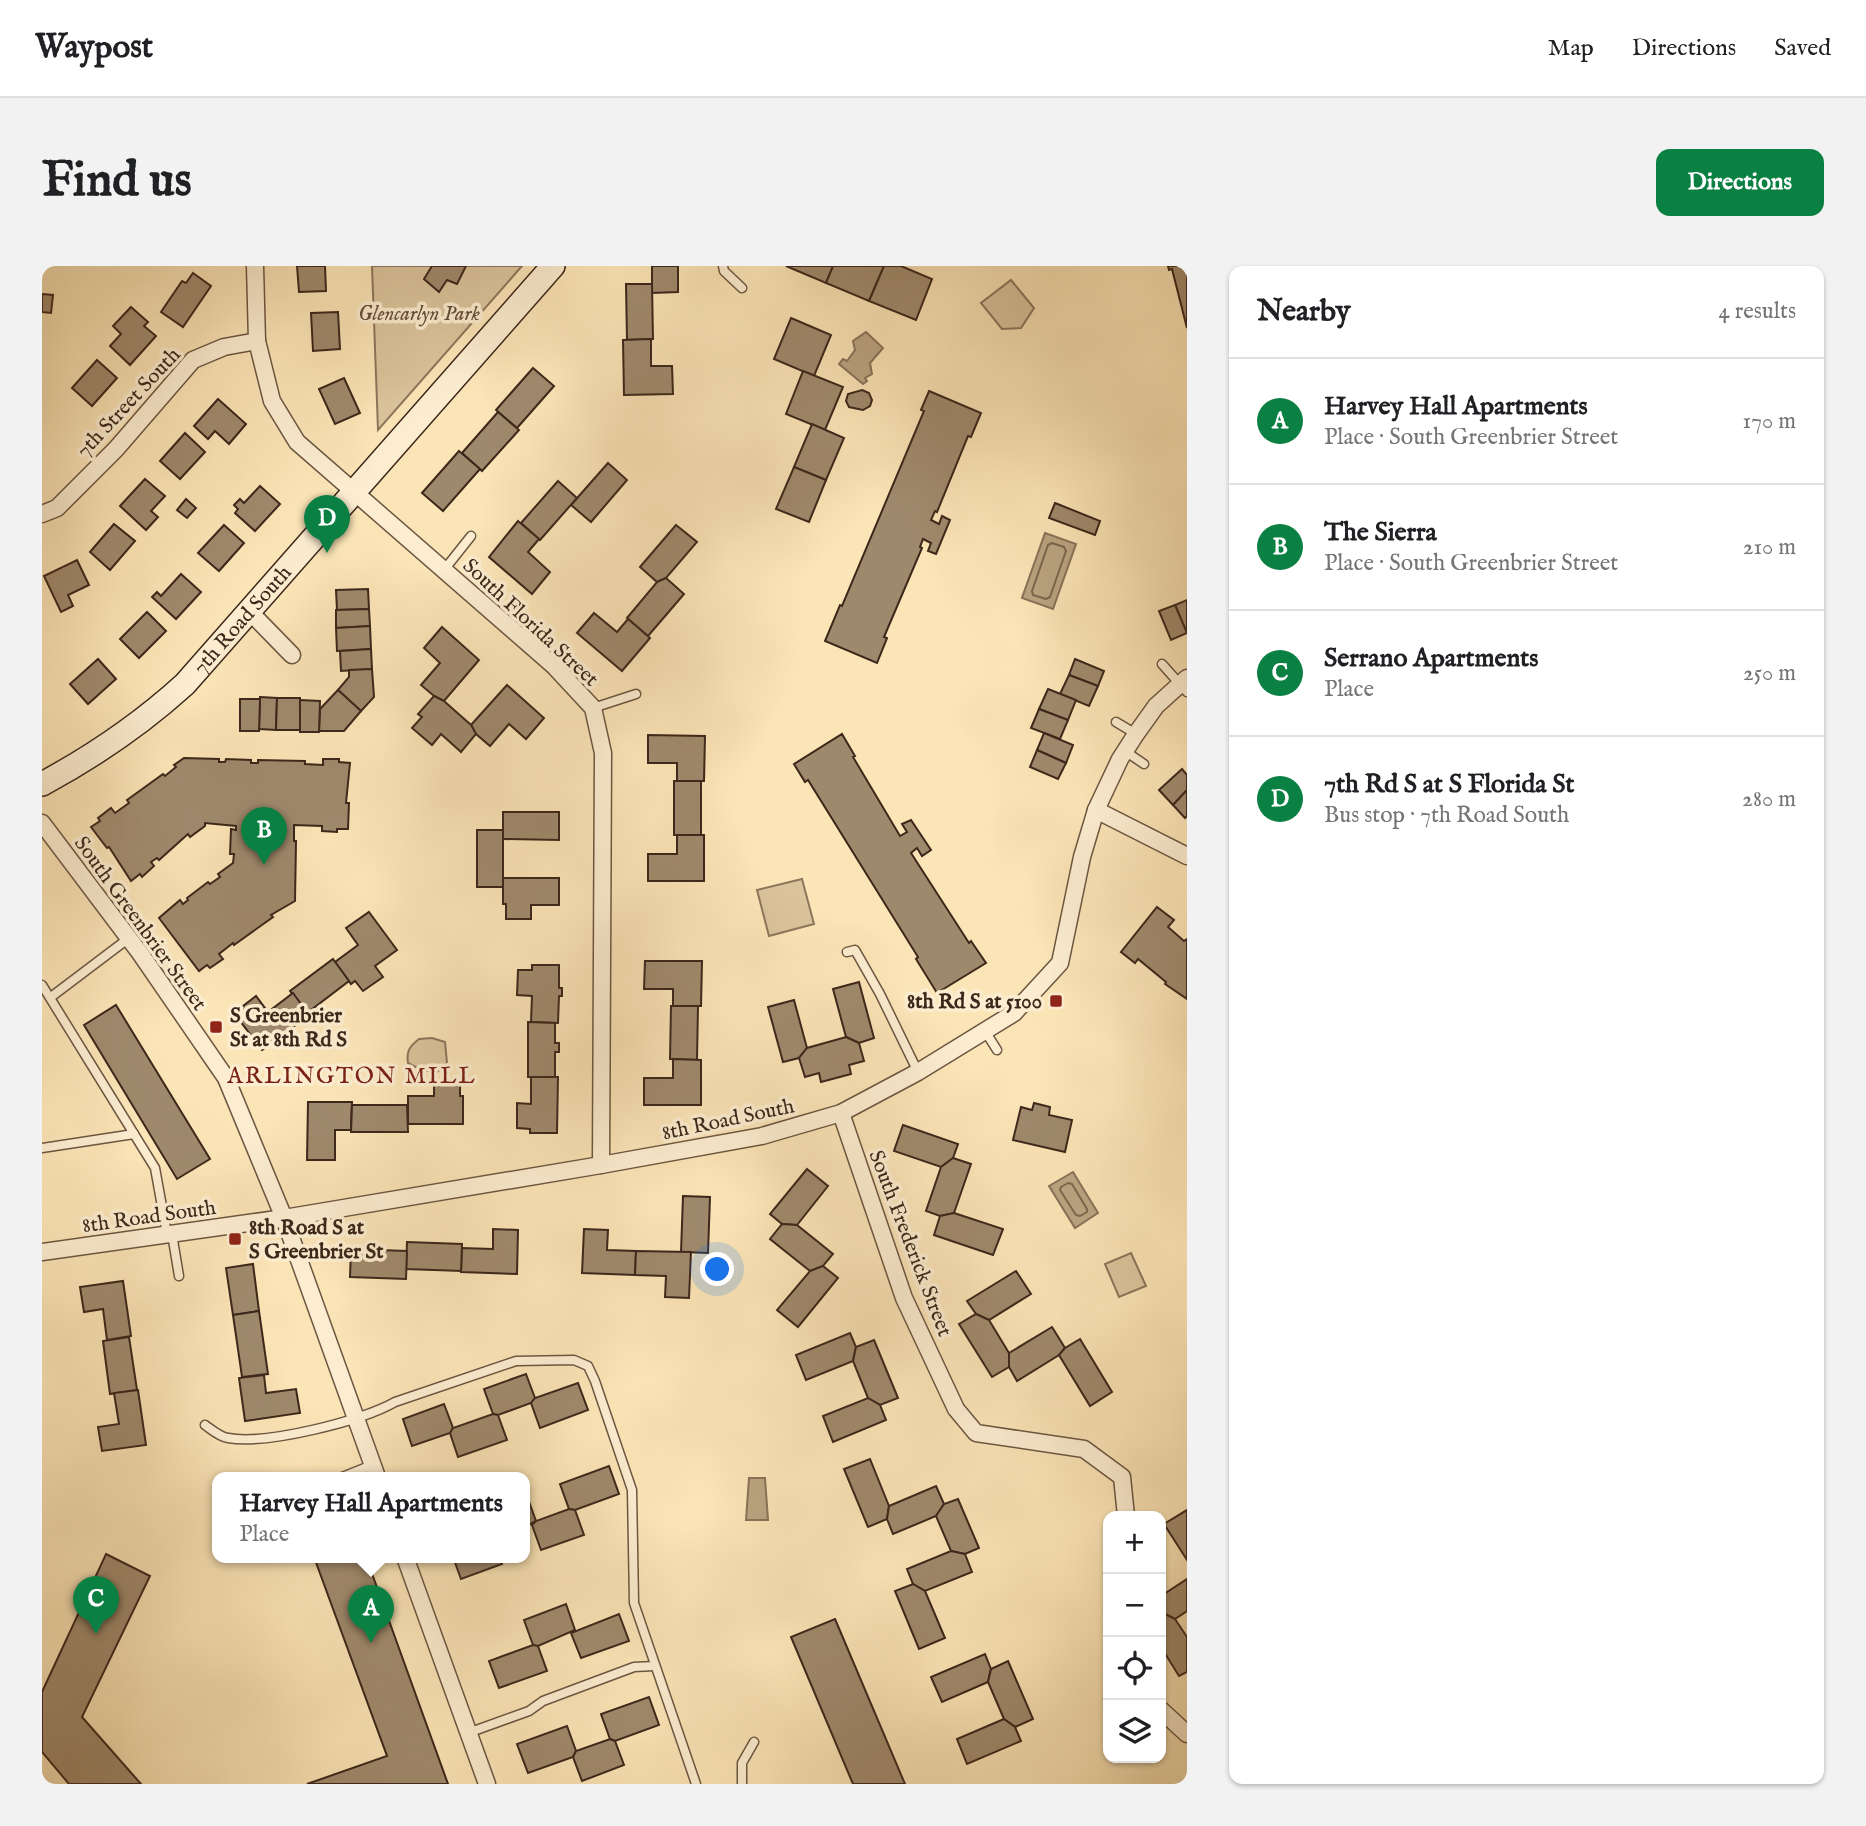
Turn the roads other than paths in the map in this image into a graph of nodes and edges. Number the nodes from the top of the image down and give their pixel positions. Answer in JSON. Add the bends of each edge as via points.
{"nodes":[{"id":1,"x":255,"y":266,"type":"edge"},
{"id":2,"x":554,"y":266,"type":"edge"},
{"id":3,"x":723,"y":266,"type":"edge"},
{"id":4,"x":742,"y":288,"type":"dead end"},
{"id":5,"x":257,"y":341,"type":"junction"},
{"id":6,"x":355,"y":491,"type":"junction"},
{"id":7,"x":42,"y":514,"type":"edge"},
{"id":8,"x":471,"y":536,"type":"dead end"},
{"id":9,"x":444,"y":570,"type":"junction"},
{"id":10,"x":250,"y":612,"type":"junction"},
{"id":11,"x":292,"y":655,"type":"dead end"},
{"id":12,"x":1162,"y":664,"type":"dead end"},
{"id":13,"x":1185,"y":684,"type":"edge"},
{"id":14,"x":636,"y":694,"type":"dead end"},
{"id":15,"x":593,"y":708,"type":"junction"},
{"id":16,"x":1116,"y":722,"type":"dead end"},
{"id":17,"x":1136,"y":734,"type":"junction"},
{"id":18,"x":1125,"y":751,"type":"junction"},
{"id":19,"x":1144,"y":764,"type":"dead end"},
{"id":20,"x":42,"y":784,"type":"edge"},
{"id":21,"x":1096,"y":810,"type":"junction"},
{"id":22,"x":42,"y":823,"type":"edge"},
{"id":23,"x":1187,"y":856,"type":"edge"},
{"id":24,"x":129,"y":938,"type":"junction"},
{"id":25,"x":847,"y":952,"type":"dead end"},
{"id":26,"x":42,"y":985,"type":"edge"},
{"id":27,"x":51,"y":997,"type":"junction"},
{"id":28,"x":985,"y":1031,"type":"junction"},
{"id":29,"x":998,"y":1050,"type":"dead end"},
{"id":30,"x":918,"y":1072,"type":"junction"},
{"id":31,"x":841,"y":1113,"type":"junction"},
{"id":32,"x":134,"y":1134,"type":"junction"},
{"id":33,"x":42,"y":1148,"type":"edge"},
{"id":34,"x":601,"y":1165,"type":"junction"},
{"id":35,"x":284,"y":1218,"type":"junction"},
{"id":36,"x":169,"y":1234,"type":"junction"},
{"id":37,"x":42,"y":1252,"type":"edge"},
{"id":38,"x":179,"y":1276,"type":"dead end"},
{"id":39,"x":355,"y":1418,"type":"junction"},
{"id":40,"x":205,"y":1425,"type":"dead end"},
{"id":41,"x":375,"y":1471,"type":"edge"},
{"id":42,"x":1126,"y":1511,"type":"edge"},
{"id":43,"x":407,"y":1563,"type":"edge"},
{"id":44,"x":654,"y":1666,"type":"junction"},
{"id":45,"x":1166,"y":1715,"type":"edge"},
{"id":46,"x":468,"y":1733,"type":"junction"},
{"id":47,"x":1187,"y":1734,"type":"edge"},
{"id":48,"x":754,"y":1742,"type":"dead end"},
{"id":49,"x":487,"y":1784,"type":"edge"},
{"id":50,"x":696,"y":1784,"type":"edge"},
{"id":51,"x":742,"y":1784,"type":"edge"}],
"edges":[{"from":1,"to":5,"type":"street","name":"South Florida Street"},
{"from":2,"to":6,"type":"street","name":"7th Road South"},
{"from":3,"to":4,"type":"lane"},
{"from":5,"to":6,"type":"street","name":"South Florida Street","via":[[272,401],[297,442]]},
{"from":5,"to":7,"type":"street","name":"7th Street South","via":[[223,347],[193,360],[116,449],[57,508]]},
{"from":6,"to":9,"type":"street","name":"South Florida Street"},
{"from":6,"to":10,"type":"street","name":"7th Road South"},
{"from":8,"to":9,"type":"lane"},
{"from":9,"to":15,"type":"street","name":"South Florida Street","via":[[554,666]]},
{"from":10,"to":11,"type":"street"},
{"from":10,"to":20,"type":"street","name":"7th Road South","via":[[185,684],[147,718]]},
{"from":12,"to":13,"type":"lane"},
{"from":13,"to":17,"type":"street","name":"8th Road South","via":[[1156,706]]},
{"from":14,"to":15,"type":"lane"},
{"from":15,"to":34,"type":"street","name":"South Florida Street","via":[[603,753]]},
{"from":16,"to":17,"type":"lane"},
{"from":17,"to":18,"type":"street","name":"8th Road South"},
{"from":18,"to":19,"type":"lane"},
{"from":18,"to":21,"type":"street","name":"8th Road South"},
{"from":21,"to":23,"type":"street"},
{"from":21,"to":28,"type":"street","name":"8th Road South","via":[[1060,963],[1014,1013]]},
{"from":22,"to":24,"type":"street","name":"South Greenbrier Street"},
{"from":24,"to":27,"type":"lane"},
{"from":24,"to":35,"type":"street","name":"South Greenbrier Street","via":[[226,1078]]},
{"from":25,"to":30,"type":"lane","via":[[855,950]]},
{"from":26,"to":27,"type":"lane"},
{"from":27,"to":32,"type":"lane"},
{"from":28,"to":29,"type":"lane"},
{"from":28,"to":30,"type":"street","name":"8th Road South"},
{"from":30,"to":31,"type":"street","name":"8th Road South"},
{"from":31,"to":34,"type":"street","name":"8th Road South","via":[[762,1136]]},
{"from":31,"to":42,"type":"street","name":"South Frederick Street","via":[[904,1298],[956,1409],[976,1433],[1084,1449],[1122,1476]]},
{"from":32,"to":33,"type":"lane"},
{"from":32,"to":36,"type":"lane","via":[[157,1174]]},
{"from":34,"to":35,"type":"street","name":"8th Road South"},
{"from":35,"to":36,"type":"street","name":"8th Road South"},
{"from":35,"to":39,"type":"street","name":"South Greenbrier Street"},
{"from":36,"to":37,"type":"street","name":"8th Road South"},
{"from":36,"to":38,"type":"lane"},
{"from":39,"to":40,"type":"lane","via":[[316,1430],[247,1441],[224,1438]]},
{"from":39,"to":41,"type":"street","name":"South Greenbrier Street"},
{"from":39,"to":44,"type":"lane","via":[[516,1361],[574,1360],[588,1366],[632,1490],[634,1603]]},
{"from":43,"to":46,"type":"street"},
{"from":44,"to":46,"type":"lane","via":[[634,1667]]},
{"from":44,"to":50,"type":"lane"},
{"from":45,"to":47,"type":"street"},
{"from":46,"to":49,"type":"street"},
{"from":48,"to":51,"type":"lane","via":[[742,1763]]}]}
